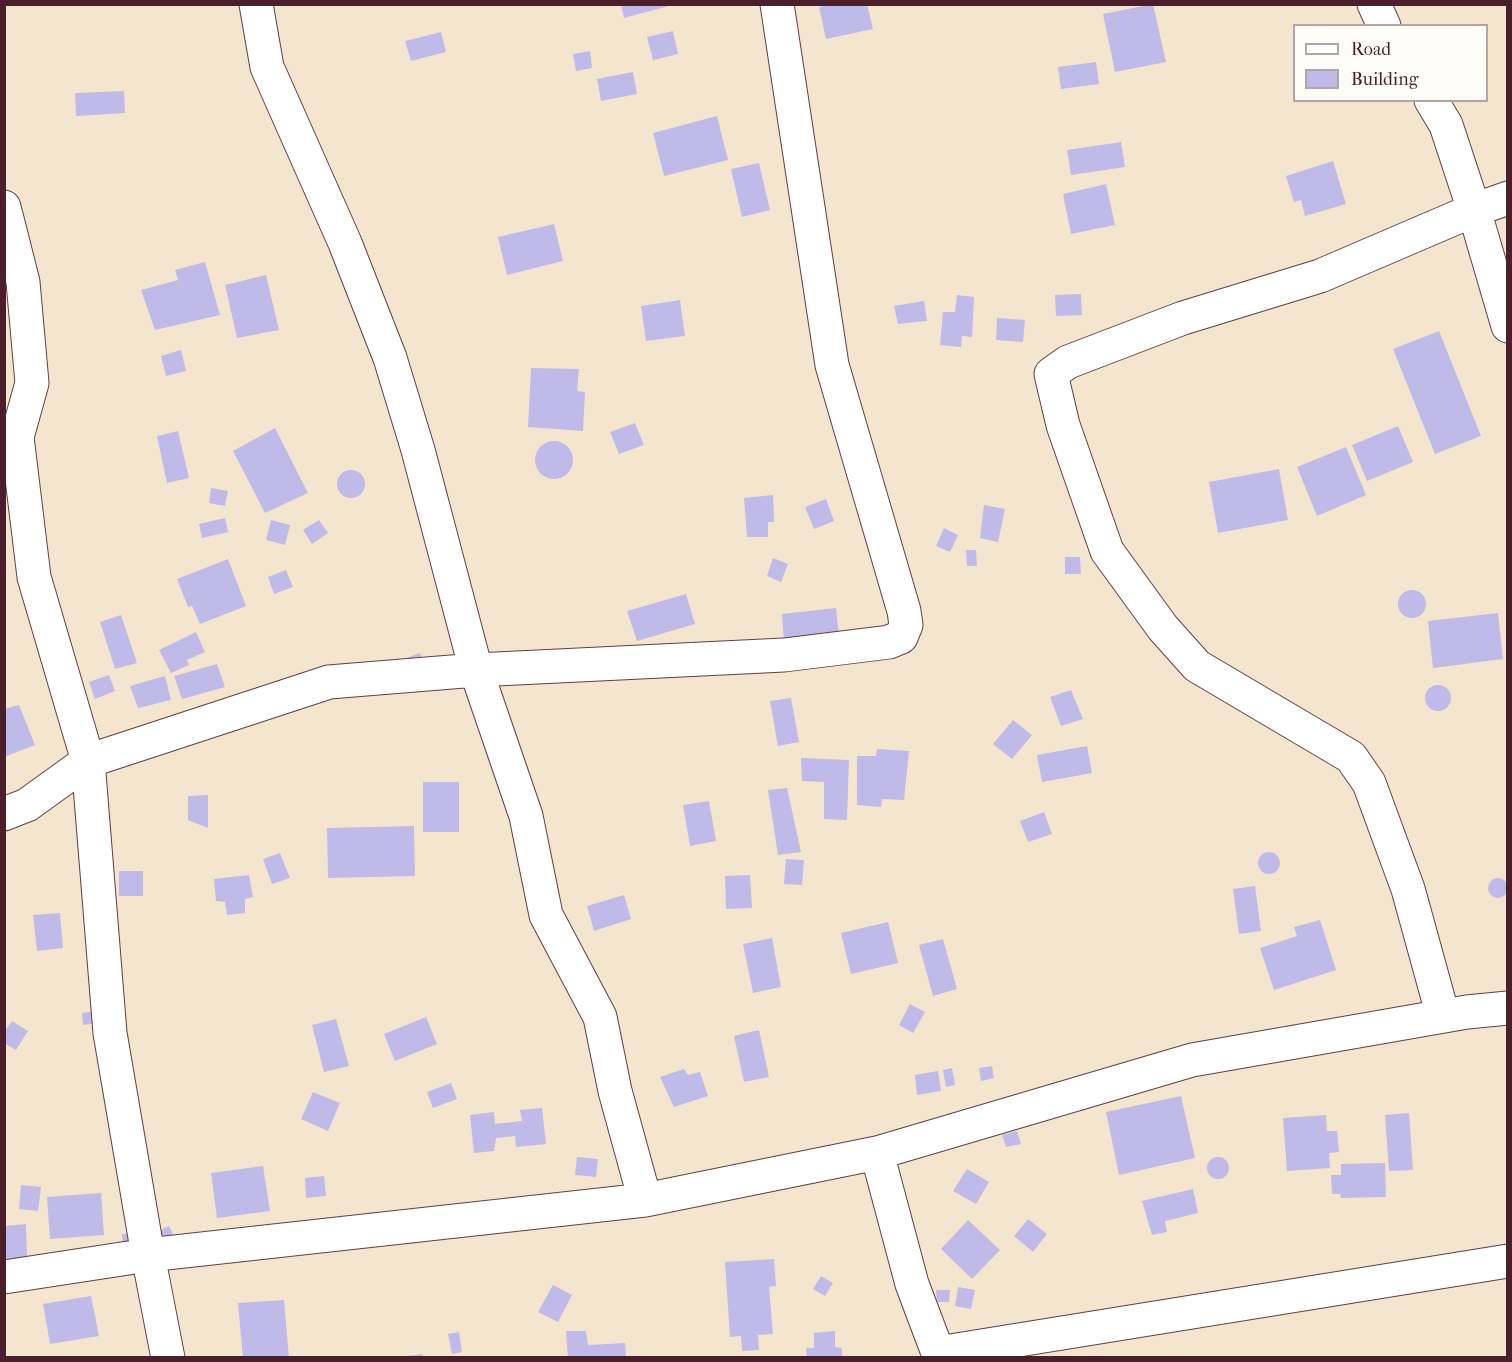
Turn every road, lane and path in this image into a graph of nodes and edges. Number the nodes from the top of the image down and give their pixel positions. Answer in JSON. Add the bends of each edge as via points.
{"nodes":[{"id":1,"x":256,"y":4,"type":"edge"},
{"id":2,"x":777,"y":4,"type":"edge"},
{"id":3,"x":1374,"y":4,"type":"edge"},
{"id":4,"x":1383,"y":24,"type":"edge"},
{"id":5,"x":1432,"y":102,"type":"edge"},
{"id":6,"x":1508,"y":198,"type":"edge"},
{"id":7,"x":4,"y":207,"type":"edge"},
{"id":8,"x":1474,"y":210,"type":"junction"},
{"id":9,"x":1508,"y":326,"type":"edge"},
{"id":10,"x":476,"y":670,"type":"junction"},
{"id":11,"x":88,"y":761,"type":"junction"},
{"id":12,"x":4,"y":814,"type":"edge"},
{"id":13,"x":1508,"y":1008,"type":"edge"},
{"id":14,"x":1443,"y":1016,"type":"junction"},
{"id":15,"x":878,"y":1153,"type":"junction"},
{"id":16,"x":645,"y":1200,"type":"junction"},
{"id":17,"x":148,"y":1255,"type":"junction"},
{"id":18,"x":1508,"y":1261,"type":"edge"},
{"id":19,"x":4,"y":1277,"type":"edge"},
{"id":20,"x":937,"y":1355,"type":"edge"},
{"id":21,"x":168,"y":1358,"type":"edge"}],
"edges":[{"from":1,"to":10,"type":"street","via":[[267,68],[345,243],[390,358]]},
{"from":2,"to":10,"type":"street","via":[[832,365],[904,611],[906,625],[901,637],[889,642],[784,655]]},
{"from":3,"to":4,"type":"street"},
{"from":5,"to":8,"type":"street","via":[[1446,125]]},
{"from":6,"to":8,"type":"street"},
{"from":7,"to":11,"type":"street","via":[[23,282],[32,383],[17,437],[34,577]]},
{"from":8,"to":9,"type":"street"},
{"from":8,"to":14,"type":"street","via":[[1320,276],[1183,318],[1068,362],[1051,374],[1063,424],[1107,551],[1162,627],[1197,666],[1351,757],[1369,783],[1408,889]]},
{"from":10,"to":11,"type":"street","via":[[329,682]]},
{"from":10,"to":16,"type":"street","via":[[526,816],[546,915],[600,1017],[615,1091]]},
{"from":11,"to":12,"type":"street","via":[[27,804]]},
{"from":11,"to":17,"type":"street","via":[[110,1033]]},
{"from":13,"to":14,"type":"street"},
{"from":14,"to":15,"type":"street","via":[[1192,1060]]},
{"from":15,"to":16,"type":"street"},
{"from":15,"to":20,"type":"street","via":[[912,1284]]},
{"from":16,"to":17,"type":"street"},
{"from":17,"to":19,"type":"street"},
{"from":17,"to":21,"type":"street"},
{"from":18,"to":20,"type":"street"}]}
